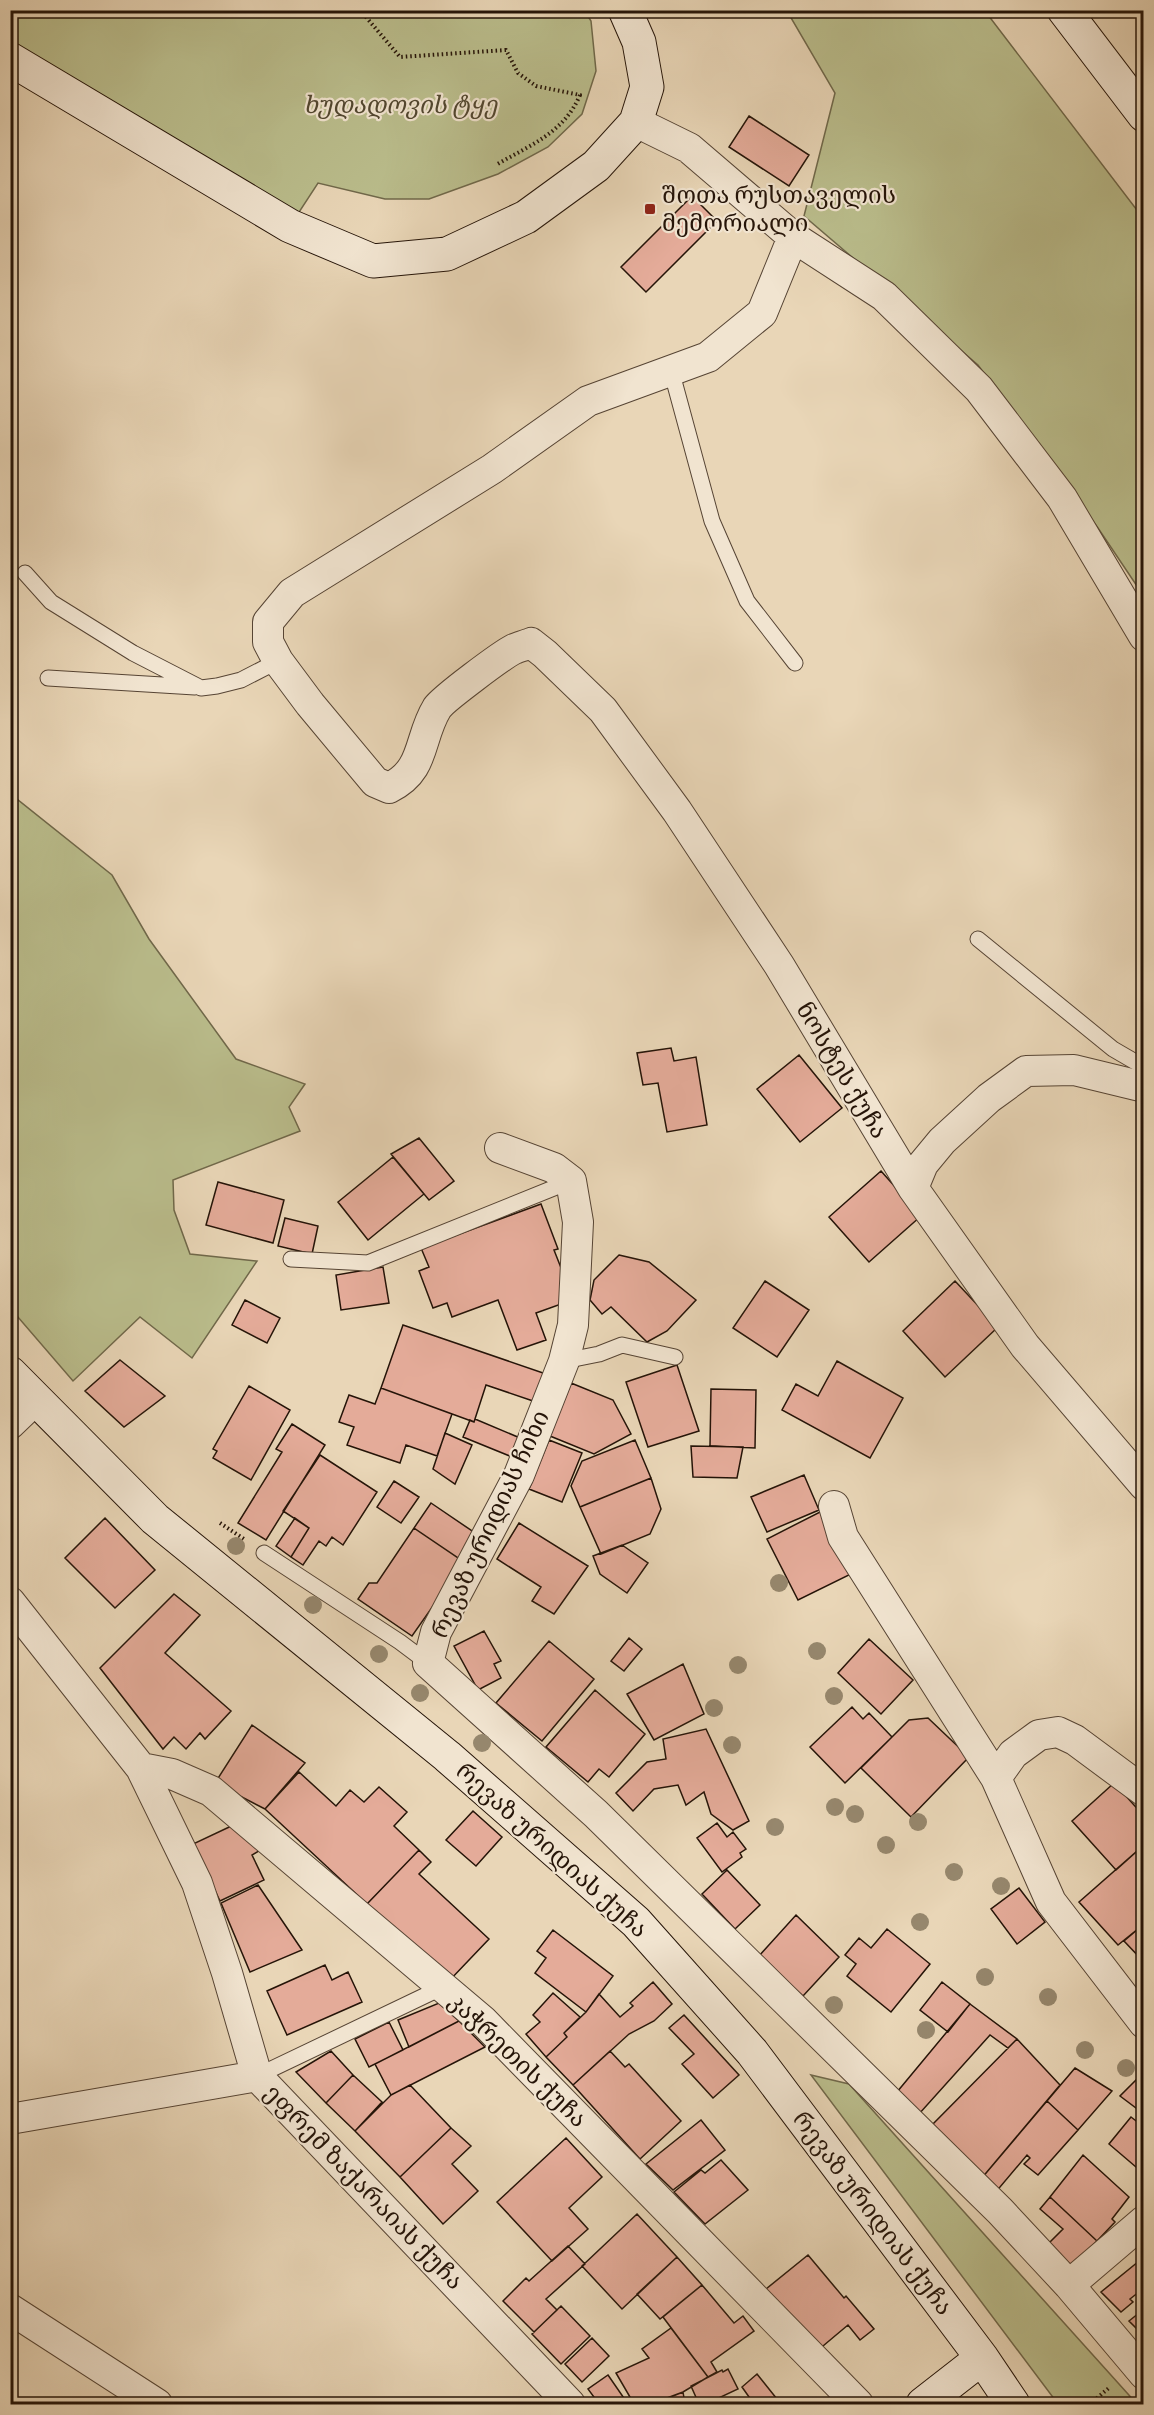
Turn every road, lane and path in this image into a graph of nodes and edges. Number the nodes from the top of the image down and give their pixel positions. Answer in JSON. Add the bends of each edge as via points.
{"nodes":[{"id":1,"x":360,"y":10,"type":"edge"},
{"id":2,"x":625,"y":10,"type":"edge"},
{"id":3,"x":1064,"y":10,"type":"edge"},
{"id":4,"x":10,"y":59,"type":"edge"},
{"id":5,"x":1143,"y":115,"type":"edge"},
{"id":6,"x":636,"y":122,"type":"junction"},
{"id":7,"x":496,"y":165,"type":"dead end"},
{"id":8,"x":793,"y":237,"type":"junction"},
{"id":9,"x":671,"y":370,"type":"junction"},
{"id":10,"x":25,"y":573,"type":"dead end"},
{"id":11,"x":1143,"y":636,"type":"edge"},
{"id":12,"x":278,"y":661,"type":"junction"},
{"id":13,"x":795,"y":663,"type":"dead end"},
{"id":14,"x":48,"y":678,"type":"dead end"},
{"id":15,"x":201,"y":688,"type":"junction"},
{"id":16,"x":978,"y":939,"type":"dead end"},
{"id":17,"x":1143,"y":1067,"type":"edge"},
{"id":18,"x":1143,"y":1087,"type":"edge"},
{"id":19,"x":500,"y":1148,"type":"dead end"},
{"id":20,"x":571,"y":1181,"type":"junction"},
{"id":21,"x":913,"y":1188,"type":"junction"},
{"id":22,"x":291,"y":1259,"type":"dead end"},
{"id":23,"x":675,"y":1357,"type":"dead end"},
{"id":24,"x":564,"y":1361,"type":"junction"},
{"id":25,"x":10,"y":1373,"type":"edge"},
{"id":26,"x":36,"y":1400,"type":"junction"},
{"id":27,"x":10,"y":1424,"type":"edge"},
{"id":28,"x":1143,"y":1485,"type":"edge"},
{"id":29,"x":834,"y":1506,"type":"dead end"},
{"id":30,"x":219,"y":1522,"type":"dead end"},
{"id":31,"x":264,"y":1553,"type":"joint"},
{"id":32,"x":10,"y":1602,"type":"edge"},
{"id":33,"x":428,"y":1663,"type":"junction"},
{"id":34,"x":141,"y":1768,"type":"junction"},
{"id":35,"x":996,"y":1778,"type":"junction"},
{"id":36,"x":1143,"y":1791,"type":"edge"},
{"id":37,"x":443,"y":1987,"type":"junction"},
{"id":38,"x":1143,"y":2023,"type":"edge"},
{"id":39,"x":257,"y":2076,"type":"junction"},
{"id":40,"x":10,"y":2119,"type":"edge"},
{"id":41,"x":1143,"y":2221,"type":"edge"},
{"id":42,"x":1069,"y":2285,"type":"junction"},
{"id":43,"x":10,"y":2309,"type":"edge"},
{"id":44,"x":982,"y":2358,"type":"junction"},
{"id":45,"x":1143,"y":2374,"type":"edge"},
{"id":46,"x":157,"y":2404,"type":"edge"},
{"id":47,"x":570,"y":2404,"type":"edge"},
{"id":48,"x":858,"y":2404,"type":"edge"},
{"id":49,"x":923,"y":2404,"type":"edge"},
{"id":50,"x":1013,"y":2404,"type":"edge"}],
"edges":[{"from":1,"to":7,"type":"path","via":[[400,57],[506,50],[518,73],[536,86],[580,95],[573,111],[552,134]]},
{"from":2,"to":6,"type":"street","via":[[639,42],[646,87]]},
{"from":3,"to":5,"type":"street"},
{"from":4,"to":6,"type":"street","via":[[290,226],[373,261],[447,254],[526,217],[596,165]]},
{"from":6,"to":8,"type":"street","via":[[689,148]]},
{"from":8,"to":9,"type":"street","via":[[762,313],[708,357]]},
{"from":8,"to":11,"type":"street","via":[[884,296],[979,389],[1062,498]]},
{"from":9,"to":12,"type":"street","via":[[588,401],[492,469],[292,593],[268,622],[268,642]]},
{"from":9,"to":13,"type":"lane","via":[[712,521],[747,602]]},
{"from":10,"to":15,"type":"lane","via":[[51,602],[133,653]]},
{"from":12,"to":15,"type":"lane","via":[[241,680]]},
{"from":12,"to":21,"type":"street","name":"ნოსტეს ქუჩა","via":[[375,782],[389,788],[404,781],[415,766],[438,707],[514,650],[531,643],[546,654],[603,710],[677,811],[779,965]]},
{"from":14,"to":15,"type":"lane"},
{"from":16,"to":17,"type":"lane","via":[[1113,1048]]},
{"from":18,"to":21,"type":"street","via":[[1074,1070],[1026,1071],[942,1141],[923,1164]]},
{"from":19,"to":20,"type":"street","via":[[554,1168]]},
{"from":20,"to":22,"type":"lane","via":[[368,1263]]},
{"from":20,"to":24,"type":"street","name":"რევაზ ურიდიას ჩიხი","via":[[578,1222],[573,1325]]},
{"from":21,"to":28,"type":"street","name":"ნოსტეს ქუჩა","via":[[1025,1346]]},
{"from":23,"to":24,"type":"lane","via":[[622,1345]]},
{"from":24,"to":33,"type":"street","name":"რევაზ ურიდიას ჩიხი","via":[[519,1475],[435,1632]]},
{"from":25,"to":26,"type":"street","name":"რევაზ ურიდიას ქუჩა"},
{"from":26,"to":27,"type":"street"},
{"from":26,"to":44,"type":"street","name":"რევაზ ურიდიას ქუჩა","via":[[155,1519],[447,1756],[636,1922],[752,2052]]},
{"from":29,"to":35,"type":"street","via":[[843,1538]]},
{"from":30,"to":31,"type":"path"},
{"from":31,"to":33,"type":"lane"},
{"from":32,"to":34,"type":"street","name":"ეფრემ ზაქარაიას ქუჩა"},
{"from":33,"to":42,"type":"street","via":[[596,1814],[1000,2211]]},
{"from":34,"to":37,"type":"street","name":"კაჭრეთის ქუჩა","via":[[172,1774],[211,1791]]},
{"from":34,"to":39,"type":"street","name":"ეფრემ ზაქარაიას ქუჩა","via":[[197,1883]]},
{"from":35,"to":36,"type":"street","via":[[1013,1754],[1039,1735],[1058,1732],[1075,1740]]},
{"from":35,"to":38,"type":"street","via":[[1052,1902]]},
{"from":37,"to":39,"type":"lane"},
{"from":37,"to":48,"type":"street","name":"კაჭრეთის ქუჩა","via":[[483,2022]]},
{"from":39,"to":40,"type":"street"},
{"from":39,"to":47,"type":"street","name":"ეფრემ ზაქარაიას ქუჩა"},
{"from":41,"to":42,"type":"street"},
{"from":42,"to":45,"type":"street"},
{"from":43,"to":46,"type":"street"},
{"from":44,"to":49,"type":"street"},
{"from":44,"to":50,"type":"street","name":"რევაზ ურიდიას ქუჩა"}]}
